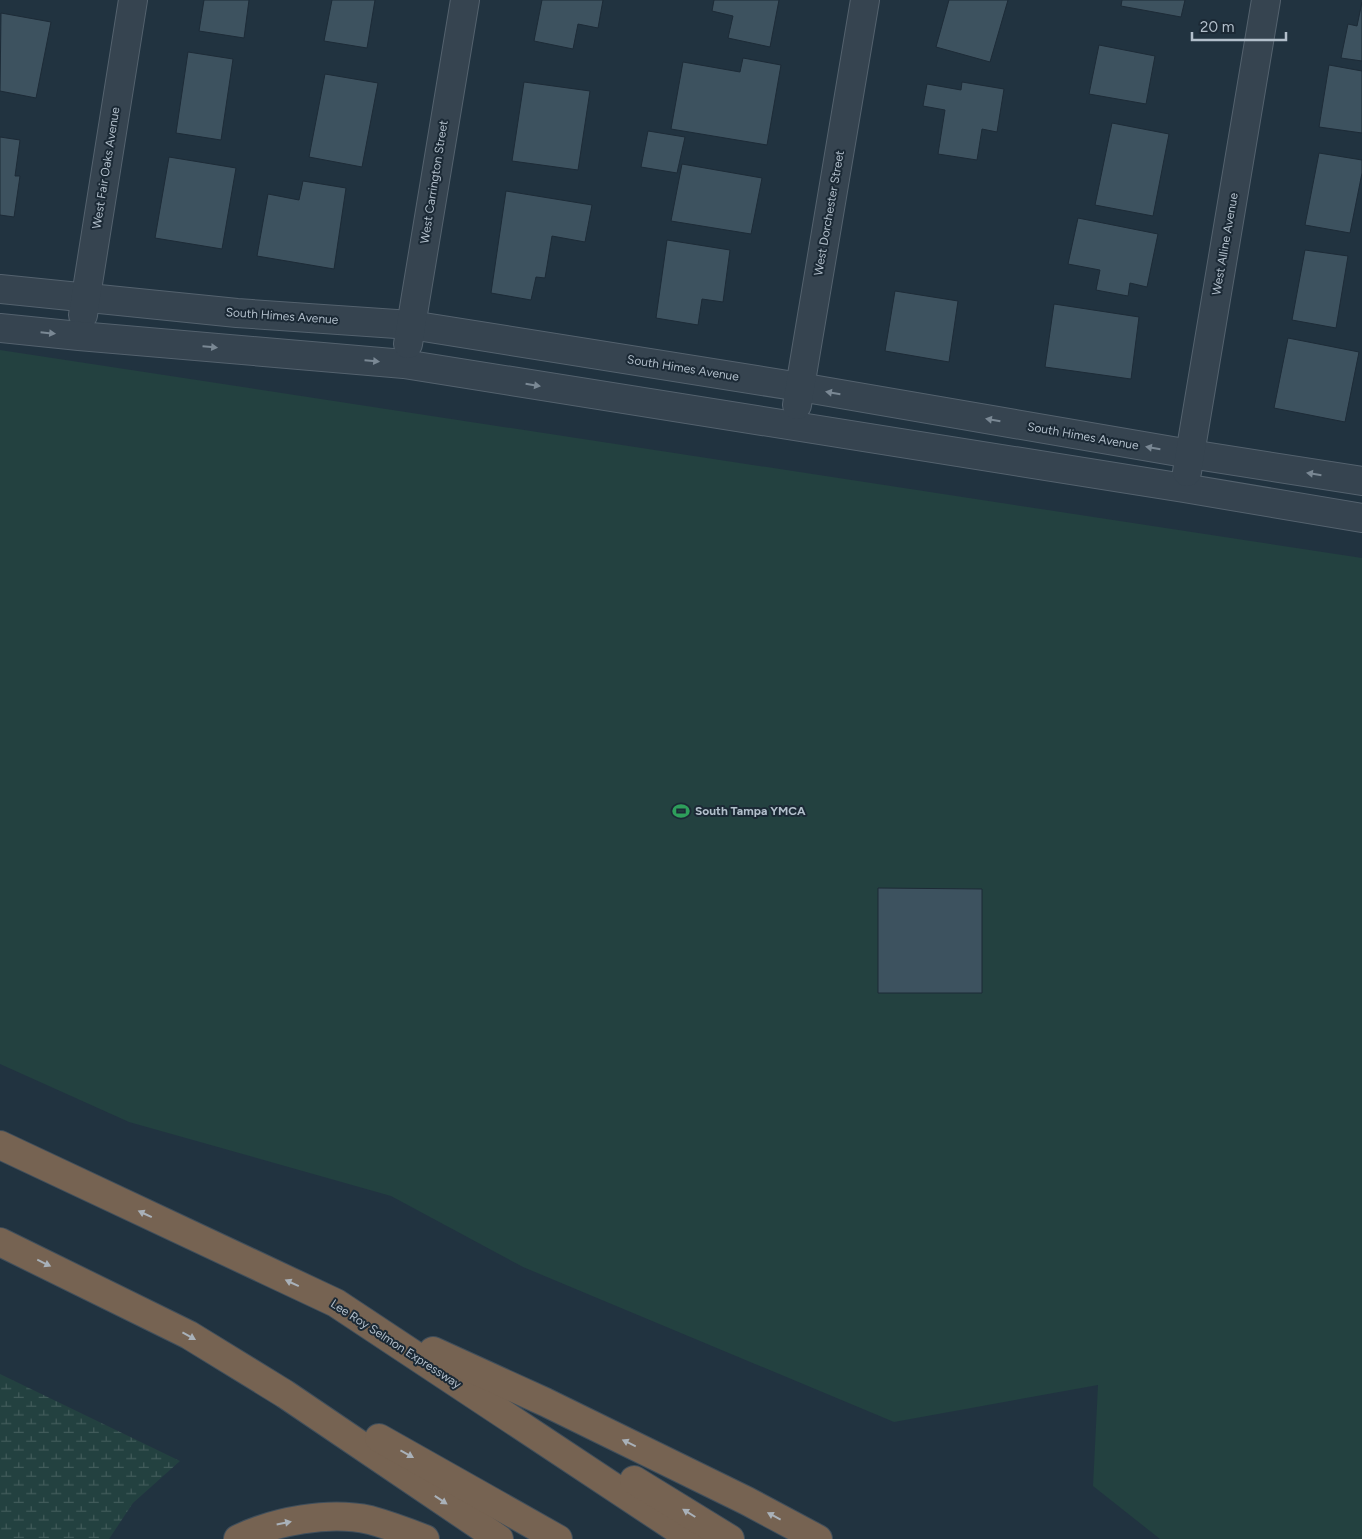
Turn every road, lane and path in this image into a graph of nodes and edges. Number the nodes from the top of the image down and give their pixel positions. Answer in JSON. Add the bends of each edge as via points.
{"nodes":[{"id":1,"x":133,"y":0,"type":"edge"},
{"id":2,"x":465,"y":0,"type":"edge"},
{"id":3,"x":865,"y":0,"type":"edge"},
{"id":4,"x":1266,"y":0,"type":"edge"},
{"id":5,"x":0,"y":289,"type":"edge"},
{"id":6,"x":86,"y":298,"type":"junction"},
{"id":7,"x":411,"y":325,"type":"junction"},
{"id":8,"x":0,"y":328,"type":"edge"},
{"id":9,"x":80,"y":336,"type":"junction"},
{"id":10,"x":642,"y":362,"type":"junction"},
{"id":11,"x":404,"y":364,"type":"junction"},
{"id":12,"x":800,"y":387,"type":"junction"},
{"id":13,"x":636,"y":402,"type":"junction"},
{"id":14,"x":793,"y":425,"type":"junction"},
{"id":15,"x":1190,"y":454,"type":"junction"},
{"id":16,"x":1362,"y":481,"type":"edge"},
{"id":17,"x":1184,"y":488,"type":"junction"},
{"id":18,"x":1362,"y":518,"type":"edge"},
{"id":19,"x":0,"y":1145,"type":"edge"},
{"id":20,"x":0,"y":1242,"type":"edge"},
{"id":21,"x":336,"y":1303,"type":"junction"},
{"id":22,"x":285,"y":1394,"type":"junction"},
{"id":23,"x":238,"y":1539,"type":"edge"},
{"id":24,"x":425,"y":1539,"type":"edge"},
{"id":25,"x":499,"y":1539,"type":"edge"},
{"id":26,"x":558,"y":1539,"type":"edge"},
{"id":27,"x":692,"y":1539,"type":"edge"},
{"id":28,"x":730,"y":1539,"type":"edge"},
{"id":29,"x":818,"y":1539,"type":"edge"}],
"edges":[{"from":1,"to":6,"type":"street","name":"West Fair Oaks Avenue"},
{"from":2,"to":7,"type":"street","name":"West Carrington Street"},
{"from":3,"to":12,"type":"street","name":"West Dorchester Street"},
{"from":4,"to":15,"type":"street","name":"West Alline Avenue"},
{"from":5,"to":6,"type":"street","name":"South Himes Avenue"},
{"from":6,"to":7,"type":"street","name":"South Himes Avenue"},
{"from":6,"to":9,"type":"street","name":"West Fair Oaks Avenue"},
{"from":7,"to":10,"type":"street","name":"South Himes Avenue"},
{"from":7,"to":11,"type":"street","name":"West Carrington Street"},
{"from":8,"to":9,"type":"street","one_way":true},
{"from":9,"to":11,"type":"street","one_way":true},
{"from":10,"to":12,"type":"street","name":"South Himes Avenue"},
{"from":10,"to":13,"type":"street"},
{"from":11,"to":13,"type":"street","one_way":true},
{"from":12,"to":14,"type":"street","name":"West Dorchester Street"},
{"from":15,"to":12,"type":"street","name":"South Himes Avenue","one_way":true},
{"from":13,"to":14,"type":"street"},
{"from":14,"to":17,"type":"street"},
{"from":16,"to":15,"type":"street","name":"South Himes Avenue","one_way":true},
{"from":15,"to":17,"type":"street","name":"West Alline Avenue"},
{"from":17,"to":18,"type":"street"},
{"from":21,"to":19,"type":"highway","name":"Lee Roy Selmon Expressway","one_way":true},
{"from":20,"to":22,"type":"highway","one_way":true,"via":[[189,1335]]},
{"from":21,"to":27,"type":"highway","name":"Lee Roy Selmon Expressway"},
{"from":28,"to":21,"type":"highway","one_way":true},
{"from":29,"to":21,"type":"highway","one_way":true,"via":[[545,1402],[454,1362]]},
{"from":22,"to":25,"type":"highway","one_way":true},
{"from":22,"to":26,"type":"highway","one_way":true,"via":[[338,1416]]},
{"from":23,"to":24,"type":"highway","one_way":true,"via":[[281,1524],[340,1517],[369,1520]]}]}
